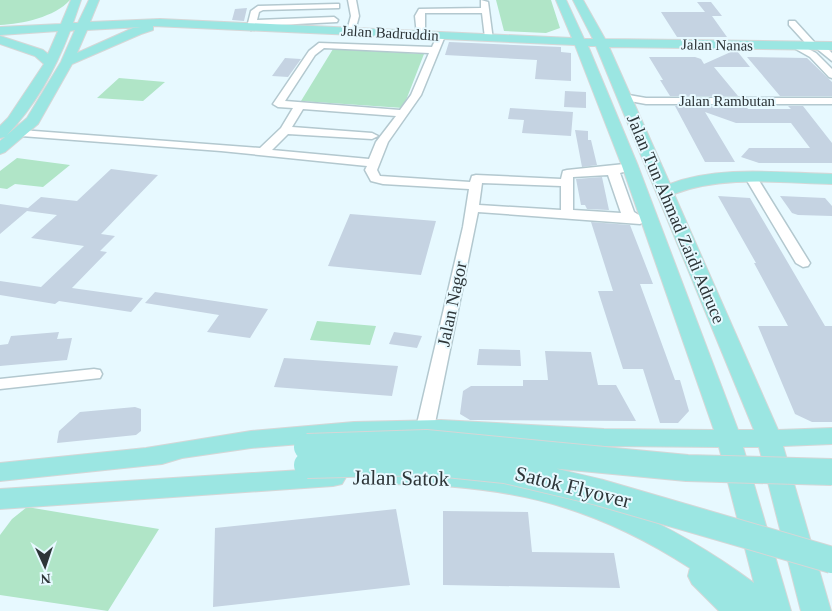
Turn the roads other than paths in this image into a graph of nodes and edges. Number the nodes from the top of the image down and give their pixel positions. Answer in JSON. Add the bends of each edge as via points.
{"nodes":[{"id":1,"x":352,"y":0,"type":"edge"},
{"id":2,"x":483,"y":0,"type":"edge"},
{"id":3,"x":560,"y":0,"type":"edge"},
{"id":4,"x":578,"y":0,"type":"edge"},
{"id":5,"x":76,"y":1,"type":"edge"},
{"id":6,"x":337,"y":3,"type":"edge"},
{"id":7,"x":100,"y":8,"type":"edge"},
{"id":8,"x":485,"y":10,"type":"junction"},
{"id":9,"x":570,"y":20,"type":"junction"},
{"id":10,"x":792,"y":23,"type":"dead end"},
{"id":11,"x":159,"y":24,"type":"junction"},
{"id":12,"x":253,"y":25,"type":"junction"},
{"id":13,"x":332,"y":25,"type":"junction"},
{"id":14,"x":593,"y":26,"type":"junction"},
{"id":15,"x":0,"y":27,"type":"edge"},
{"id":16,"x":82,"y":29,"type":"junction"},
{"id":17,"x":0,"y":31,"type":"edge"},
{"id":18,"x":63,"y":31,"type":"junction"},
{"id":19,"x":351,"y":32,"type":"junction"},
{"id":20,"x":421,"y":35,"type":"junction"},
{"id":21,"x":441,"y":36,"type":"junction"},
{"id":22,"x":490,"y":38,"type":"junction"},
{"id":23,"x":0,"y":39,"type":"edge"},
{"id":24,"x":536,"y":40,"type":"junction"},
{"id":25,"x":601,"y":43,"type":"junction"},
{"id":26,"x":652,"y":44,"type":"junction"},
{"id":27,"x":718,"y":46,"type":"junction"},
{"id":28,"x":797,"y":46,"type":"junction"},
{"id":29,"x":434,"y":50,"type":"junction"},
{"id":30,"x":584,"y":50,"type":"junction"},
{"id":31,"x":826,"y":51,"type":"edge"},
{"id":32,"x":608,"y":60,"type":"junction"},
{"id":33,"x":67,"y":62,"type":"junction"},
{"id":34,"x":51,"y":63,"type":"junction"},
{"id":35,"x":832,"y":75,"type":"edge"},
{"id":36,"x":832,"y":103,"type":"edge"},
{"id":37,"x":626,"y":104,"type":"junction"},
{"id":38,"x":300,"y":106,"type":"junction"},
{"id":39,"x":403,"y":113,"type":"junction"},
{"id":40,"x":285,"y":130,"type":"junction"},
{"id":41,"x":21,"y":132,"type":"junction"},
{"id":42,"x":0,"y":134,"type":"edge"},
{"id":43,"x":372,"y":136,"type":"dead end"},
{"id":44,"x":0,"y":150,"type":"edge"},
{"id":45,"x":262,"y":152,"type":"junction"},
{"id":46,"x":372,"y":163,"type":"junction"},
{"id":47,"x":655,"y":168,"type":"junction"},
{"id":48,"x":621,"y":169,"type":"junction"},
{"id":49,"x":752,"y":179,"type":"junction"},
{"id":50,"x":832,"y":179,"type":"edge"},
{"id":51,"x":714,"y":180,"type":"junction"},
{"id":52,"x":476,"y":183,"type":"junction"},
{"id":53,"x":568,"y":183,"type":"junction"},
{"id":54,"x":666,"y":192,"type":"junction"},
{"id":55,"x":472,"y":208,"type":"junction"},
{"id":56,"x":567,"y":214,"type":"junction"},
{"id":57,"x":633,"y":218,"type":"junction"},
{"id":58,"x":651,"y":224,"type":"junction"},
{"id":59,"x":803,"y":263,"type":"dead end"},
{"id":60,"x":94,"y":374,"type":"dead end"},
{"id":61,"x":0,"y":384,"type":"edge"},
{"id":62,"x":425,"y":428,"type":"junction"},
{"id":63,"x":832,"y":436,"type":"edge"},
{"id":64,"x":729,"y":438,"type":"junction"},
{"id":65,"x":770,"y":439,"type":"junction"},
{"id":66,"x":148,"y":456,"type":"junction"},
{"id":67,"x":307,"y":456,"type":"junction"},
{"id":68,"x":0,"y":472,"type":"edge"},
{"id":69,"x":832,"y":472,"type":"edge"},
{"id":70,"x":2,"y":501,"type":"edge"},
{"id":71,"x":662,"y":538,"type":"junction"},
{"id":72,"x":832,"y":560,"type":"edge"},
{"id":73,"x":738,"y":611,"type":"edge"},
{"id":74,"x":769,"y":611,"type":"edge"},
{"id":75,"x":776,"y":611,"type":"edge"},
{"id":76,"x":816,"y":611,"type":"edge"}],
"edges":[{"from":1,"to":19,"type":"street","via":[[355,16]]},
{"from":2,"to":8,"type":"street"},
{"from":3,"to":9,"type":"main road","name":"Jalan Tun Ahmad Zaidi Adruce"},
{"from":4,"to":14,"type":"main road","name":"Jalan Tun Ahmad Zaidi Adruce"},
{"from":5,"to":15,"type":"main road","via":[[29,23]]},
{"from":5,"to":18,"type":"main road"},
{"from":6,"to":12,"type":"street","via":[[261,8],[255,11]]},
{"from":6,"to":13,"type":"street"},
{"from":7,"to":11,"type":"main road"},
{"from":7,"to":16,"type":"main road"},
{"from":8,"to":20,"type":"street","via":[[422,11]]},
{"from":8,"to":22,"type":"street"},
{"from":9,"to":24,"type":"main road","via":[[561,32]]},
{"from":9,"to":30,"type":"main road","name":"Jalan Tun Ahmad Zaidi Adruce"},
{"from":10,"to":31,"type":"street"},
{"from":11,"to":12,"type":"main road","name":"Jalan Badruddin"},
{"from":11,"to":16,"type":"main road","name":"Jalan Badruddin"},
{"from":11,"to":33,"type":"main road"},
{"from":12,"to":13,"type":"main road","name":"Jalan Badruddin"},
{"from":13,"to":19,"type":"main road","name":"Jalan Badruddin"},
{"from":14,"to":25,"type":"main road","name":"Jalan Tun Ahmad Zaidi Adruce"},
{"from":14,"to":26,"type":"main road","via":[[620,37]]},
{"from":16,"to":18,"type":"main road","name":"Jalan Badruddin"},
{"from":16,"to":33,"type":"main road"},
{"from":17,"to":18,"type":"main road"},
{"from":18,"to":23,"type":"main road"},
{"from":18,"to":34,"type":"main road"},
{"from":19,"to":20,"type":"main road","name":"Jalan Badruddin"},
{"from":20,"to":21,"type":"main road","name":"Jalan Badruddin"},
{"from":21,"to":22,"type":"main road","name":"Jalan Badruddin"},
{"from":21,"to":29,"type":"street"},
{"from":22,"to":24,"type":"main road","name":"Jalan Badruddin"},
{"from":23,"to":34,"type":"main road","via":[[39,53]]},
{"from":24,"to":30,"type":"main road","name":"Jalan Badruddin"},
{"from":24,"to":30,"type":"main road"},
{"from":25,"to":26,"type":"main road","name":"Jalan Nanas"},
{"from":25,"to":30,"type":"main road","name":"Jalan Badruddin"},
{"from":25,"to":32,"type":"main road","name":"Jalan Tun Ahmad Zaidi Adruce"},
{"from":26,"to":27,"type":"main road","name":"Jalan Nanas"},
{"from":27,"to":28,"type":"main road","name":"Jalan Nanas"},
{"from":27,"to":32,"type":"main road","via":[[631,51]]},
{"from":28,"to":31,"type":"main road","name":"Jalan Nanas"},
{"from":28,"to":35,"type":"street","via":[[808,51]]},
{"from":29,"to":38,"type":"street","via":[[328,44],[317,48],[278,104]]},
{"from":29,"to":39,"type":"street","via":[[424,79]]},
{"from":30,"to":48,"type":"main road","name":"Jalan Tun Ahmad Zaidi Adruce"},
{"from":32,"to":37,"type":"main road","name":"Jalan Tun Ahmad Zaidi Adruce"},
{"from":33,"to":41,"type":"main road","via":[[33,121]]},
{"from":34,"to":42,"type":"main road","via":[[13,121]]},
{"from":36,"to":37,"type":"street","name":"Jalan Rambutan"},
{"from":37,"to":47,"type":"main road","name":"Jalan Tun Ahmad Zaidi Adruce"},
{"from":38,"to":39,"type":"street"},
{"from":38,"to":40,"type":"street"},
{"from":39,"to":46,"type":"street","via":[[382,142]]},
{"from":40,"to":43,"type":"street"},
{"from":40,"to":45,"type":"street"},
{"from":41,"to":44,"type":"main road"},
{"from":41,"to":45,"type":"street"},
{"from":45,"to":46,"type":"street"},
{"from":46,"to":52,"type":"street","via":[[372,175],[383,180]]},
{"from":47,"to":51,"type":"main road"},
{"from":47,"to":54,"type":"main road","name":"Jalan Tun Ahmad Zaidi Adruce"},
{"from":48,"to":53,"type":"street","via":[[567,174]]},
{"from":48,"to":57,"type":"street","via":[[628,214]]},
{"from":48,"to":58,"type":"main road","name":"Jalan Tun Ahmad Zaidi Adruce"},
{"from":49,"to":50,"type":"main road"},
{"from":49,"to":51,"type":"main road"},
{"from":49,"to":59,"type":"street"},
{"from":51,"to":54,"type":"main road","via":[[679,185]]},
{"from":52,"to":53,"type":"street"},
{"from":52,"to":55,"type":"street","name":"Jalan Nagor"},
{"from":53,"to":56,"type":"street"},
{"from":54,"to":65,"type":"main road","name":"Jalan Tun Ahmad Zaidi Adruce"},
{"from":55,"to":56,"type":"street"},
{"from":55,"to":62,"type":"street","name":"Jalan Nagor"},
{"from":56,"to":57,"type":"street"},
{"from":57,"to":58,"type":"street"},
{"from":58,"to":64,"type":"main road","name":"Jalan Tun Ahmad Zaidi Adruce"},
{"from":60,"to":61,"type":"street"},
{"from":62,"to":64,"type":"main road","name":"Jalan Satok","via":[[650,439]]},
{"from":62,"to":66,"type":"main road","name":"Jalan Satok","via":[[304,432],[220,442]]},
{"from":63,"to":65,"type":"main road","name":"Jalan Satok"},
{"from":64,"to":65,"type":"main road","name":"Jalan Satok"},
{"from":64,"to":75,"type":"main road","name":"Jalan Tun Ahmad Zaidi Adruce"},
{"from":65,"to":76,"type":"main road","name":"Jalan Tun Ahmad Zaidi Adruce"},
{"from":66,"to":67,"type":"main road","name":"Jalan Satok"},
{"from":66,"to":68,"type":"main road","name":"Jalan Satok"},
{"from":67,"to":69,"type":"main road","name":"Jalan Satok","bridge":true,"via":[[426,443],[687,468]]},
{"from":67,"to":70,"type":"main road","name":"Jalan Satok","via":[[152,476]]},
{"from":67,"to":72,"type":"main road","name":"Satok Flyover","bridge":true,"via":[[471,465],[505,470],[598,492]]},
{"from":70,"to":71,"type":"main road","name":"Jalan Satok","via":[[277,479],[426,476],[490,481],[585,503],[625,518]]},
{"from":71,"to":73,"type":"main road"},
{"from":71,"to":74,"type":"main road","name":"Jalan Satok"}]}
